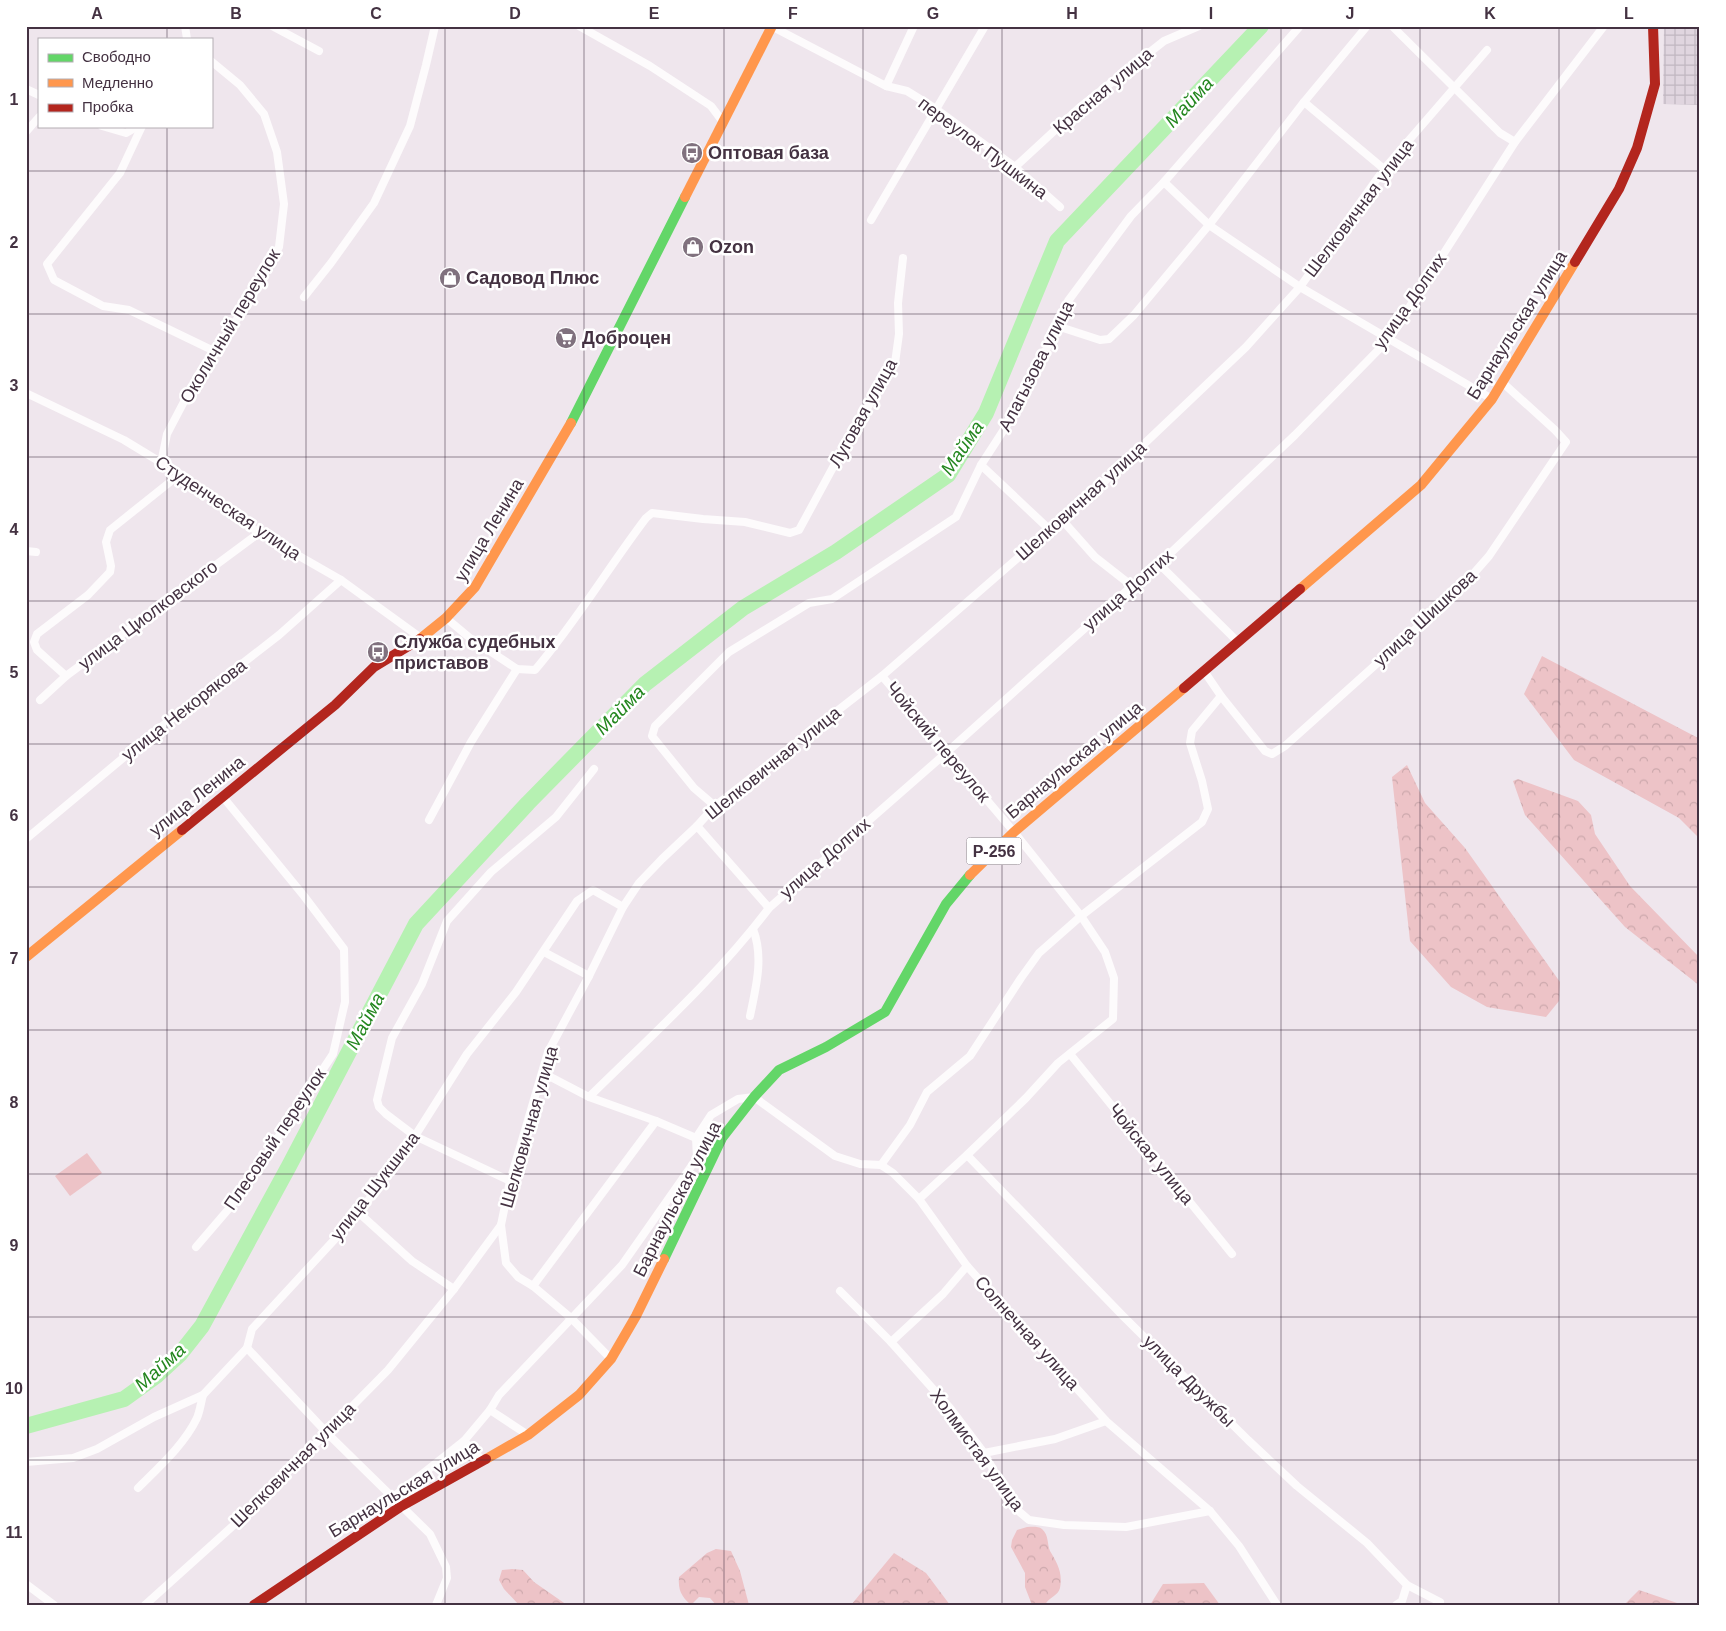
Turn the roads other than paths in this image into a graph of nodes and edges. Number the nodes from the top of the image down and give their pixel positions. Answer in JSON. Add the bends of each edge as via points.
{"nodes":[{"id":1,"x":272,"y":26,"type":"edge"},
{"id":2,"x":435,"y":26,"type":"edge"},
{"id":3,"x":579,"y":26,"type":"edge"},
{"id":4,"x":771,"y":26,"type":"edge"},
{"id":5,"x":914,"y":26,"type":"edge"},
{"id":6,"x":985,"y":26,"type":"edge"},
{"id":7,"x":1199,"y":26,"type":"edge"},
{"id":8,"x":1300,"y":26,"type":"edge"},
{"id":9,"x":1366,"y":26,"type":"edge"},
{"id":10,"x":1392,"y":26,"type":"edge"},
{"id":11,"x":1604,"y":26,"type":"edge"},
{"id":12,"x":1654,"y":26,"type":"edge"},
{"id":13,"x":1487,"y":50,"type":"dead end"},
{"id":14,"x":319,"y":51,"type":"dead end"},
{"id":15,"x":212,"y":62,"type":"edge"},
{"id":16,"x":886,"y":86,"type":"junction"},
{"id":17,"x":26,"y":89,"type":"edge"},
{"id":18,"x":1455,"y":89,"type":"junction"},
{"id":19,"x":38,"y":94,"type":"edge"},
{"id":20,"x":1304,"y":102,"type":"junction"},
{"id":21,"x":936,"y":110,"type":"junction"},
{"id":22,"x":38,"y":118,"type":"edge"},
{"id":23,"x":723,"y":122,"type":"junction"},
{"id":24,"x":109,"y":128,"type":"edge"},
{"id":25,"x":135,"y":128,"type":"edge"},
{"id":26,"x":141,"y":128,"type":"edge"},
{"id":27,"x":26,"y":132,"type":"edge"},
{"id":28,"x":1515,"y":142,"type":"junction"},
{"id":29,"x":1015,"y":168,"type":"junction"},
{"id":30,"x":1384,"y":170,"type":"junction"},
{"id":31,"x":1164,"y":182,"type":"junction"},
{"id":32,"x":1060,"y":207,"type":"dead end"},
{"id":33,"x":870,"y":220,"type":"dead end"},
{"id":34,"x":1208,"y":225,"type":"junction"},
{"id":35,"x":903,"y":258,"type":"dead end"},
{"id":36,"x":1300,"y":287,"type":"junction"},
{"id":37,"x":304,"y":297,"type":"dead end"},
{"id":38,"x":1057,"y":326,"type":"junction"},
{"id":39,"x":1389,"y":339,"type":"junction"},
{"id":40,"x":214,"y":351,"type":"junction"},
{"id":41,"x":1504,"y":383,"type":"junction"},
{"id":42,"x":26,"y":393,"type":"edge"},
{"id":43,"x":1492,"y":399,"type":"junction"},
{"id":44,"x":161,"y":463,"type":"junction"},
{"id":45,"x":981,"y":465,"type":"junction"},
{"id":46,"x":180,"y":474,"type":"junction"},
{"id":47,"x":1063,"y":522,"type":"junction"},
{"id":48,"x":1050,"y":530,"type":"junction"},
{"id":49,"x":259,"y":533,"type":"junction"},
{"id":50,"x":26,"y":552,"type":"edge"},
{"id":51,"x":36,"y":552,"type":"dead end"},
{"id":52,"x":1159,"y":564,"type":"junction"},
{"id":53,"x":341,"y":580,"type":"junction"},
{"id":54,"x":1132,"y":586,"type":"junction"},
{"id":55,"x":446,"y":618,"type":"junction"},
{"id":56,"x":421,"y":638,"type":"junction"},
{"id":57,"x":1238,"y":641,"type":"junction"},
{"id":58,"x":516,"y":669,"type":"junction"},
{"id":59,"x":1204,"y":671,"type":"junction"},
{"id":60,"x":66,"y":676,"type":"junction"},
{"id":61,"x":882,"y":676,"type":"junction"},
{"id":62,"x":1221,"y":696,"type":"junction"},
{"id":63,"x":40,"y":700,"type":"dead end"},
{"id":64,"x":946,"y":753,"type":"junction"},
{"id":65,"x":594,"y":769,"type":"dead end"},
{"id":66,"x":223,"y":797,"type":"junction"},
{"id":67,"x":715,"y":806,"type":"junction"},
{"id":68,"x":429,"y":820,"type":"dead end"},
{"id":69,"x":697,"y":826,"type":"junction"},
{"id":70,"x":1014,"y":832,"type":"junction"},
{"id":71,"x":26,"y":839,"type":"edge"},
{"id":72,"x":623,"y":907,"type":"junction"},
{"id":73,"x":769,"y":908,"type":"junction"},
{"id":74,"x":1081,"y":916,"type":"junction"},
{"id":75,"x":753,"y":930,"type":"junction"},
{"id":76,"x":544,"y":952,"type":"junction"},
{"id":77,"x":26,"y":957,"type":"edge"},
{"id":78,"x":589,"y":976,"type":"junction"},
{"id":79,"x":750,"y":1016,"type":"dead end"},
{"id":80,"x":1070,"y":1054,"type":"junction"},
{"id":81,"x":543,"y":1073,"type":"junction"},
{"id":82,"x":590,"y":1097,"type":"junction"},
{"id":83,"x":754,"y":1097,"type":"junction"},
{"id":84,"x":656,"y":1121,"type":"junction"},
{"id":85,"x":415,"y":1136,"type":"junction"},
{"id":86,"x":696,"y":1138,"type":"junction"},
{"id":87,"x":722,"y":1138,"type":"junction"},
{"id":88,"x":967,"y":1155,"type":"junction"},
{"id":89,"x":881,"y":1165,"type":"junction"},
{"id":90,"x":510,"y":1181,"type":"junction"},
{"id":91,"x":919,"y":1199,"type":"junction"},
{"id":92,"x":359,"y":1213,"type":"junction"},
{"id":93,"x":501,"y":1225,"type":"junction"},
{"id":94,"x":196,"y":1247,"type":"dead end"},
{"id":95,"x":1232,"y":1254,"type":"dead end"},
{"id":96,"x":967,"y":1266,"type":"junction"},
{"id":97,"x":533,"y":1286,"type":"junction"},
{"id":98,"x":454,"y":1289,"type":"junction"},
{"id":99,"x":840,"y":1291,"type":"dead end"},
{"id":100,"x":571,"y":1318,"type":"junction"},
{"id":101,"x":891,"y":1342,"type":"junction"},
{"id":102,"x":247,"y":1348,"type":"junction"},
{"id":103,"x":611,"y":1359,"type":"junction"},
{"id":104,"x":203,"y":1395,"type":"junction"},
{"id":105,"x":490,"y":1410,"type":"junction"},
{"id":106,"x":1106,"y":1421,"type":"junction"},
{"id":107,"x":327,"y":1433,"type":"junction"},
{"id":108,"x":528,"y":1435,"type":"junction"},
{"id":109,"x":464,"y":1441,"type":"junction"},
{"id":110,"x":984,"y":1453,"type":"junction"},
{"id":111,"x":483,"y":1461,"type":"junction"},
{"id":112,"x":26,"y":1462,"type":"edge"},
{"id":113,"x":138,"y":1488,"type":"dead end"},
{"id":114,"x":392,"y":1498,"type":"junction"},
{"id":115,"x":400,"y":1507,"type":"junction"},
{"id":116,"x":1210,"y":1511,"type":"junction"},
{"id":117,"x":26,"y":1584,"type":"edge"},
{"id":118,"x":1407,"y":1584,"type":"junction"},
{"id":119,"x":1440,"y":1602,"type":"dead end"},
{"id":120,"x":1399,"y":1603,"type":"edge"},
{"id":121,"x":54,"y":1605,"type":"edge"},
{"id":122,"x":145,"y":1605,"type":"edge"},
{"id":123,"x":254,"y":1605,"type":"edge"},
{"id":124,"x":436,"y":1605,"type":"edge"},
{"id":125,"x":1277,"y":1605,"type":"edge"}],
"edges":[{"from":1,"to":14,"type":"street"},
{"from":2,"to":37,"type":"street","via":[[410,126],[374,203]]},
{"from":3,"to":23,"type":"street","via":[[650,66],[711,106]]},
{"from":4,"to":16,"type":"street","name":"переулок Пушкина"},
{"from":4,"to":23,"type":"main road","name":"улица Ленина"},
{"from":5,"to":16,"type":"street"},
{"from":6,"to":21,"type":"street"},
{"from":7,"to":29,"type":"street","name":"Красная улица","via":[[1164,41],[1079,108]]},
{"from":8,"to":31,"type":"street","name":"Алагызова улица"},
{"from":9,"to":20,"type":"street"},
{"from":10,"to":18,"type":"street"},
{"from":11,"to":28,"type":"street","name":"улица Долгих"},
{"from":12,"to":41,"type":"main road","name":"Барнаульская улица","number":"Р-256","via":[[1655,84],[1637,148],[1619,189]]},
{"from":13,"to":18,"type":"street","name":"Шелковичная улица"},
{"from":15,"to":40,"type":"street","name":"Околичный переулок","via":[[240,86],[264,114],[277,152],[284,204],[279,247],[249,302]]},
{"from":16,"to":21,"type":"street","name":"переулок Пушкина","via":[[907,92]]},
{"from":17,"to":19,"type":"street"},
{"from":18,"to":28,"type":"street","via":[[1500,133]]},
{"from":18,"to":30,"type":"street","name":"Шелковичная улица"},
{"from":20,"to":30,"type":"street"},
{"from":20,"to":34,"type":"street"},
{"from":21,"to":29,"type":"street","name":"переулок Пушкина"},
{"from":21,"to":33,"type":"street"},
{"from":22,"to":27,"type":"street"},
{"from":23,"to":55,"type":"main road","name":"улица Ленина","via":[[565,434],[475,587]]},
{"from":24,"to":25,"type":"street","via":[[126,133]]},
{"from":26,"to":40,"type":"street","via":[[120,173],[47,264],[54,280],[103,306],[129,310]]},
{"from":28,"to":39,"type":"street","name":"улица Долгих"},
{"from":29,"to":32,"type":"street","name":"переулок Пушкина"},
{"from":30,"to":36,"type":"street","name":"Шелковичная улица"},
{"from":31,"to":34,"type":"street"},
{"from":31,"to":38,"type":"street","name":"Алагызова улица","via":[[1111,242],[1068,301]]},
{"from":34,"to":36,"type":"street"},
{"from":34,"to":38,"type":"street","via":[[1134,315],[1109,339],[1100,340]]},
{"from":35,"to":58,"type":"street","name":"Луговая улица","via":[[895,363],[850,436],[799,530],[790,533],[745,522],[652,513],[535,670]]},
{"from":36,"to":39,"type":"street"},
{"from":36,"to":47,"type":"street","name":"Шелковичная улица","via":[[1246,347]]},
{"from":38,"to":45,"type":"street","name":"Алагызова улица","via":[[1004,431]]},
{"from":39,"to":43,"type":"street"},
{"from":39,"to":52,"type":"street","name":"улица Долгих","via":[[1296,435]]},
{"from":40,"to":44,"type":"street","name":"Околичный переулок","via":[[167,434]]},
{"from":41,"to":43,"type":"main road","name":"Барнаульская улица","number":"Р-256"},
{"from":41,"to":62,"type":"street","name":"улица Шишкова","via":[[1566,442],[1489,556],[1460,590],[1285,746],[1272,754],[1265,751]]},
{"from":42,"to":44,"type":"street","name":"Студенческая улица","via":[[124,440]]},
{"from":43,"to":57,"type":"main road","name":"Барнаульская улица","number":"Р-256","via":[[1421,485]]},
{"from":44,"to":46,"type":"street","name":"Студенческая улица"},
{"from":45,"to":48,"type":"street"},
{"from":45,"to":67,"type":"street","name":"Алагызова улица","via":[[956,517],[832,599],[809,603],[729,652],[655,726],[652,736],[694,788]]},
{"from":46,"to":49,"type":"street","name":"Студенческая улица"},
{"from":46,"to":60,"type":"street","via":[[110,530],[106,542],[110,572],[88,595],[37,634],[34,642],[37,650]]},
{"from":47,"to":48,"type":"street","name":"Шелковичная улица"},
{"from":47,"to":54,"type":"street","via":[[1096,557]]},
{"from":48,"to":61,"type":"street","name":"Шелковичная улица"},
{"from":49,"to":53,"type":"street","name":"Студенческая улица"},
{"from":49,"to":60,"type":"street","name":"улица Циолковского"},
{"from":50,"to":51,"type":"street"},
{"from":52,"to":54,"type":"street","name":"улица Долгих"},
{"from":52,"to":57,"type":"street"},
{"from":53,"to":56,"type":"street","name":"Студенческая улица"},
{"from":53,"to":71,"type":"street","name":"улица Некорякова","via":[[279,635],[147,738]]},
{"from":54,"to":64,"type":"street","name":"улица Долгих"},
{"from":55,"to":56,"type":"main road","name":"улица Ленина"},
{"from":55,"to":58,"type":"street"},
{"from":56,"to":66,"type":"main road","name":"улица Ленина","via":[[374,667],[335,704]]},
{"from":57,"to":59,"type":"main road","name":"Барнаульская улица","number":"Р-256"},
{"from":58,"to":68,"type":"street","via":[[470,742]]},
{"from":59,"to":62,"type":"street","name":"улица Шишкова"},
{"from":59,"to":70,"type":"main road","name":"Барнаульская улица","number":"Р-256"},
{"from":60,"to":63,"type":"street","name":"улица Циолковского"},
{"from":61,"to":64,"type":"street","name":"Чойский переулок"},
{"from":61,"to":67,"type":"street","name":"Шелковичная улица"},
{"from":62,"to":74,"type":"street","via":[[1192,731],[1190,743],[1208,809],[1202,822]]},
{"from":64,"to":70,"type":"street","name":"Чойский переулок"},
{"from":64,"to":73,"type":"street","name":"улица Долгих"},
{"from":65,"to":85,"type":"street","via":[[556,817],[491,872],[448,921],[422,984],[392,1038],[377,1100],[379,1108]]},
{"from":66,"to":77,"type":"main road","name":"улица Ленина"},
{"from":66,"to":94,"type":"street","name":"Плесовый переулок","via":[[344,949],[345,1002],[333,1054],[238,1198]]},
{"from":67,"to":69,"type":"street","name":"Шелковичная улица"},
{"from":69,"to":72,"type":"street","name":"Шелковичная улица","via":[[639,883]]},
{"from":69,"to":73,"type":"street"},
{"from":70,"to":74,"type":"street","name":"Чойский переулок"},
{"from":70,"to":83,"type":"main road","name":"Барнаульская улица","number":"Р-256","via":[[974,870],[946,904],[885,1012],[779,1070]]},
{"from":72,"to":76,"type":"street","name":"улица Шукшина","via":[[593,890],[587,893],[577,901]]},
{"from":72,"to":78,"type":"street","name":"Шелковичная улица"},
{"from":73,"to":75,"type":"street","name":"улица Долгих"},
{"from":74,"to":80,"type":"street","name":"Чойский переулок","via":[[1105,952],[1114,978],[1113,1019]]},
{"from":74,"to":89,"type":"street","via":[[1039,953],[970,1056],[928,1092],[910,1125]]},
{"from":75,"to":79,"type":"street","via":[[758,942],[758,977]]},
{"from":75,"to":82,"type":"street","name":"улица Долгих"},
{"from":76,"to":78,"type":"street"},
{"from":76,"to":85,"type":"street","name":"улица Шукшина","via":[[467,1054]]},
{"from":78,"to":81,"type":"street","name":"Шелковичная улица","via":[[548,1052]]},
{"from":80,"to":88,"type":"street","name":"Чойский переулок"},
{"from":80,"to":95,"type":"street","name":"Чойская улица"},
{"from":81,"to":82,"type":"street"},
{"from":81,"to":90,"type":"street","name":"Шелковичная улица"},
{"from":82,"to":84,"type":"street"},
{"from":83,"to":86,"type":"street","via":[[738,1099],[711,1115]]},
{"from":83,"to":87,"type":"main road","name":"Барнаульская улица","number":"Р-256"},
{"from":83,"to":89,"type":"street","via":[[835,1156],[860,1164]]},
{"from":84,"to":86,"type":"street"},
{"from":84,"to":97,"type":"street"},
{"from":85,"to":90,"type":"street"},
{"from":85,"to":92,"type":"street","name":"улица Шукшина"},
{"from":86,"to":87,"type":"street"},
{"from":86,"to":100,"type":"street","via":[[697,1158],[622,1265]]},
{"from":87,"to":103,"type":"main road","name":"Барнаульская улица","number":"Р-256","via":[[636,1316]]},
{"from":88,"to":91,"type":"street","name":"Чойский переулок"},
{"from":88,"to":118,"type":"street","name":"улица Дружбы","via":[[1248,1440],[1297,1486],[1367,1543]]},
{"from":89,"to":91,"type":"street","name":"Солнечная улица"},
{"from":90,"to":93,"type":"street","name":"Шелковичная улица"},
{"from":91,"to":96,"type":"street","name":"Солнечная улица"},
{"from":92,"to":98,"type":"street","via":[[412,1261]]},
{"from":92,"to":102,"type":"street","name":"улица Шукшина","via":[[252,1329]]},
{"from":93,"to":97,"type":"street","via":[[506,1262],[518,1277]]},
{"from":93,"to":98,"type":"street","name":"Шелковичная улица"},
{"from":96,"to":101,"type":"street","via":[[943,1294]]},
{"from":96,"to":106,"type":"street","name":"Солнечная улица"},
{"from":97,"to":100,"type":"street"},
{"from":98,"to":107,"type":"street","name":"Шелковичная улица","via":[[388,1370]]},
{"from":99,"to":101,"type":"street","name":"Холмистая улица"},
{"from":100,"to":103,"type":"street"},
{"from":100,"to":105,"type":"street","via":[[499,1395]]},
{"from":101,"to":110,"type":"street","name":"Холмистая улица","via":[[950,1408]]},
{"from":102,"to":104,"type":"street","name":"улица Шукшина"},
{"from":102,"to":107,"type":"street"},
{"from":103,"to":108,"type":"main road","name":"Барнаульская улица","number":"Р-256","via":[[579,1395]]},
{"from":104,"to":112,"type":"street","name":"улица Шукшина","via":[[154,1417],[97,1449],[73,1458]]},
{"from":104,"to":113,"type":"street","via":[[197,1418],[186,1435]]},
{"from":105,"to":108,"type":"street"},
{"from":105,"to":109,"type":"street"},
{"from":106,"to":110,"type":"street","via":[[1055,1439]]},
{"from":106,"to":116,"type":"street","name":"Солнечная улица"},
{"from":107,"to":114,"type":"street"},
{"from":107,"to":122,"type":"street","name":"Шелковичная улица","via":[[245,1515]]},
{"from":108,"to":111,"type":"main road","name":"Барнаульская улица","number":"Р-256"},
{"from":109,"to":111,"type":"street"},
{"from":109,"to":114,"type":"street"},
{"from":110,"to":116,"type":"street","name":"Холмистая улица","via":[[1015,1508],[1029,1520],[1126,1527]]},
{"from":111,"to":115,"type":"main road","name":"Барнаульская улица","number":"Р-256"},
{"from":114,"to":115,"type":"street"},
{"from":115,"to":123,"type":"main road","name":"Барнаульская улица","number":"Р-256"},
{"from":115,"to":124,"type":"street","via":[[430,1534],[446,1567],[448,1578]]},
{"from":116,"to":125,"type":"street","name":"Солнечная улица","via":[[1239,1546]]},
{"from":117,"to":121,"type":"street"},
{"from":118,"to":119,"type":"street","name":"улица Дружбы"},
{"from":118,"to":120,"type":"street"}]}
